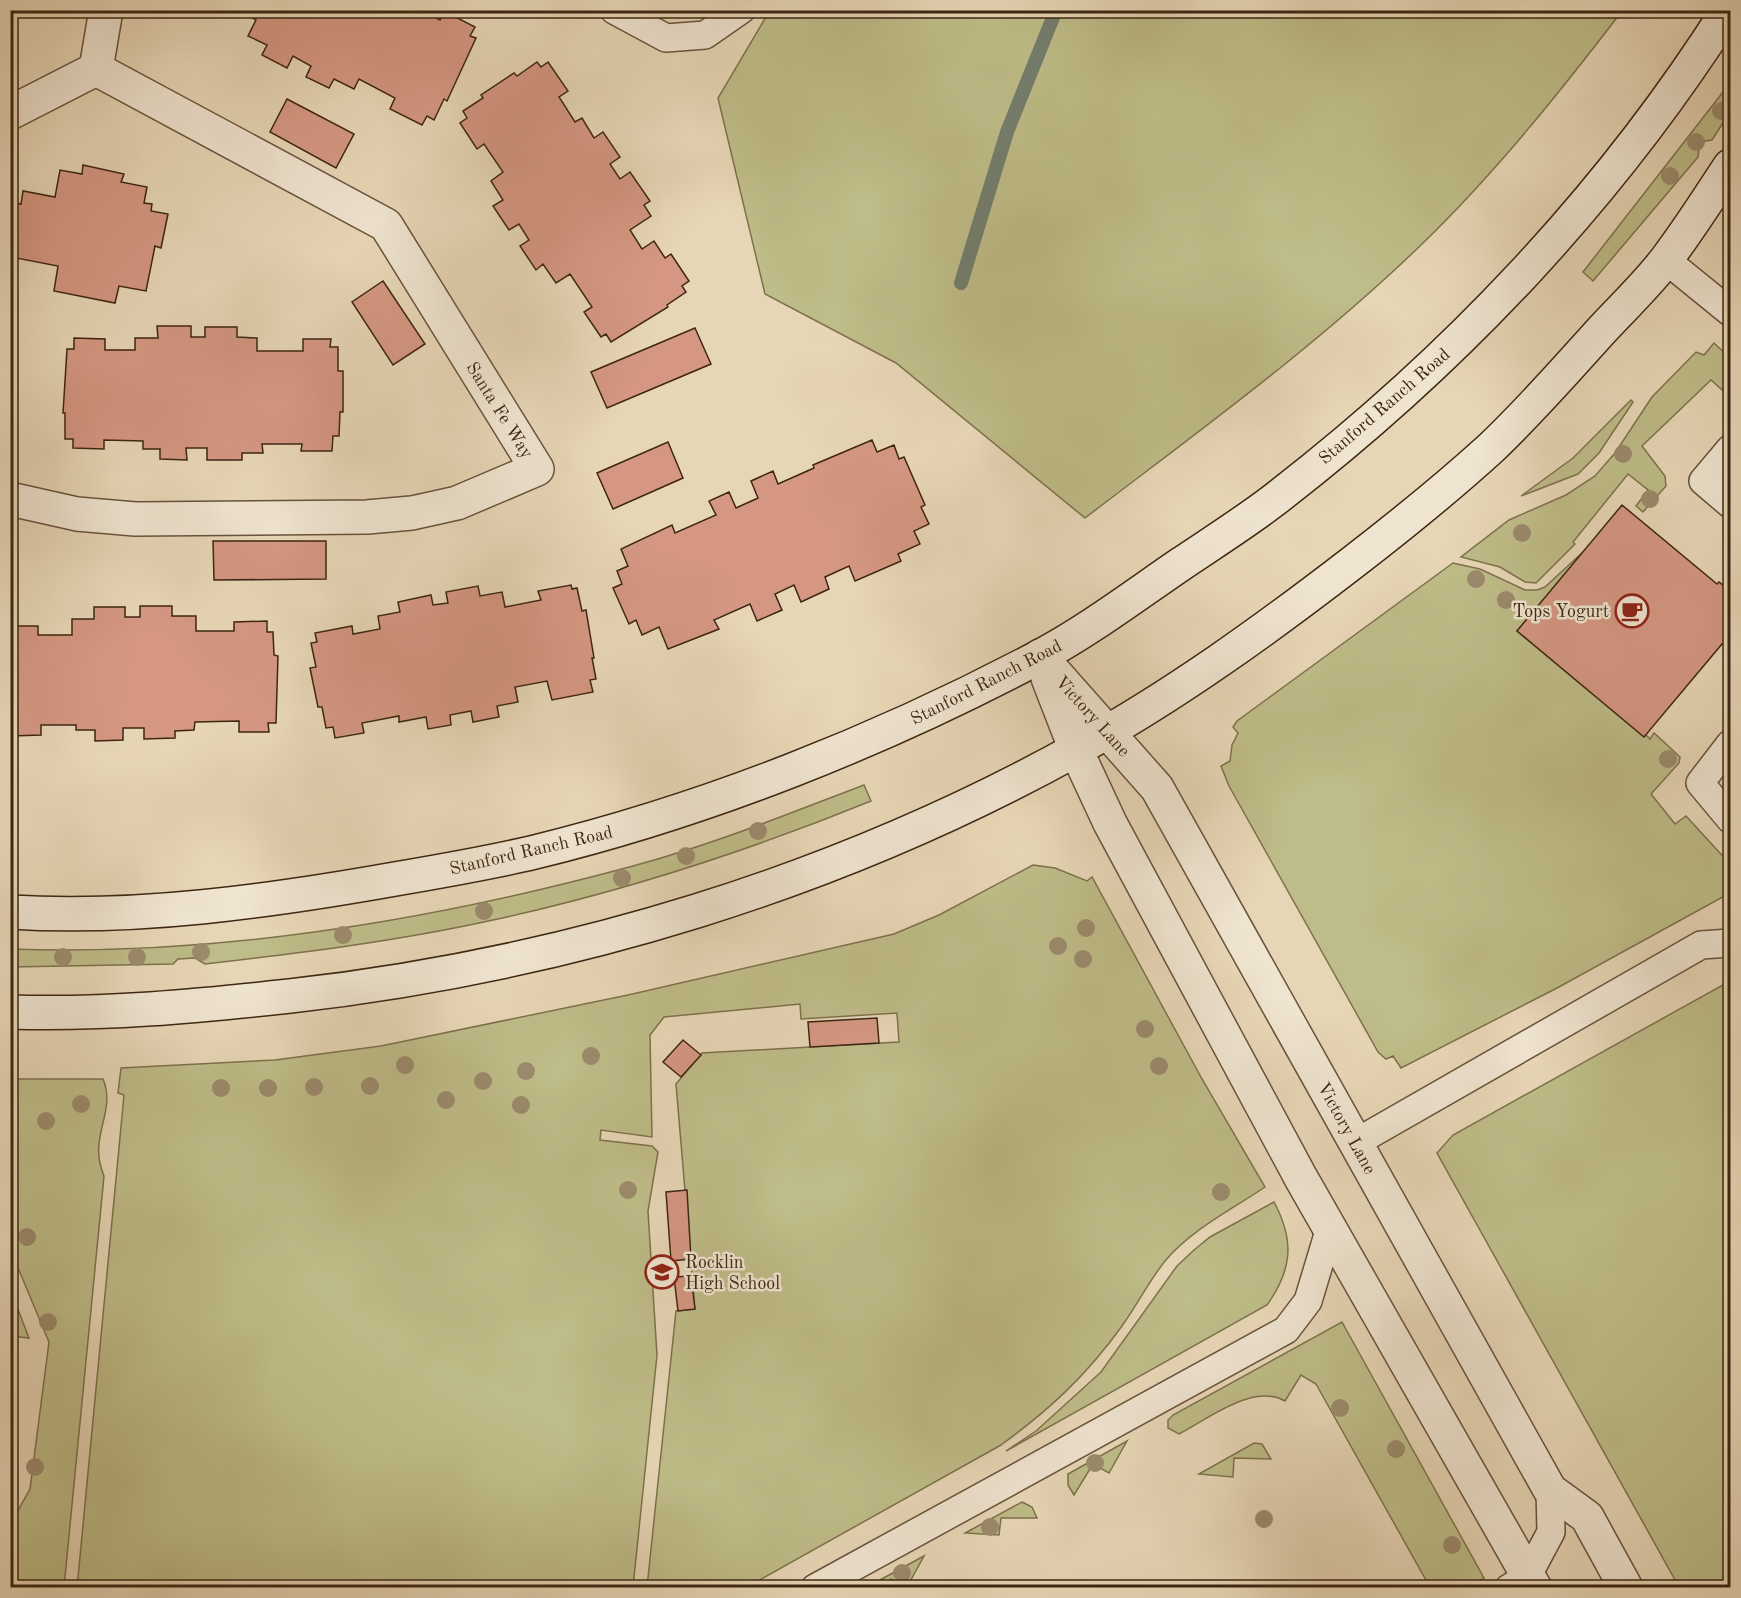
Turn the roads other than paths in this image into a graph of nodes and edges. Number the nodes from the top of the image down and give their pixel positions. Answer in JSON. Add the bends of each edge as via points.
{"nodes":[{"id":1,"x":106,"y":10,"type":"edge"},
{"id":2,"x":614,"y":10,"type":"edge"},
{"id":3,"x":741,"y":10,"type":"edge"},
{"id":4,"x":1728,"y":10,"type":"edge"},
{"id":5,"x":96,"y":69,"type":"junction"},
{"id":6,"x":10,"y":113,"type":"edge"},
{"id":7,"x":1731,"y":166,"type":"edge"},
{"id":8,"x":1666,"y":260,"type":"junction"},
{"id":9,"x":1731,"y":312,"type":"edge"},
{"id":10,"x":1731,"y":449,"type":"edge"},
{"id":11,"x":10,"y":499,"type":"edge"},
{"id":12,"x":1731,"y":504,"type":"edge"},
{"id":13,"x":1040,"y":656,"type":"junction"},
{"id":14,"x":1106,"y":732,"type":"junction"},
{"id":15,"x":1731,"y":744,"type":"edge"},
{"id":16,"x":1076,"y":750,"type":"junction"},
{"id":17,"x":1731,"y":819,"type":"edge"},
{"id":18,"x":10,"y":912,"type":"edge"},
{"id":19,"x":1731,"y":944,"type":"edge"},
{"id":20,"x":10,"y":1012,"type":"edge"},
{"id":21,"x":1355,"y":1143,"type":"junction"},
{"id":22,"x":1330,"y":1228,"type":"junction"},
{"id":23,"x":1550,"y":1490,"type":"junction"},
{"id":24,"x":1524,"y":1584,"type":"edge"},
{"id":25,"x":815,"y":1587,"type":"edge"},
{"id":26,"x":1626,"y":1587,"type":"edge"}],
"edges":[{"from":1,"to":5,"type":"main road"},
{"from":2,"to":3,"type":"lane","via":[[666,38],[705,35]]},
{"from":4,"to":13,"type":"main road","name":"Stanford Ranch Road","via":[[1696,61],[1569,223],[1501,299],[1426,371],[1270,503],[1102,619]]},
{"from":5,"to":6,"type":"main road"},
{"from":5,"to":11,"type":"main road","name":"Santa Fe Way","via":[[386,225],[537,469],[457,502],[412,513],[367,517],[135,519],[77,513]]},
{"from":7,"to":8,"type":"main road"},
{"from":8,"to":9,"type":"lane"},
{"from":8,"to":14,"type":"main road","via":[[1494,445],[1414,515],[1243,644]]},
{"from":10,"to":12,"type":"lane","via":[[1703,481]]},
{"from":13,"to":14,"type":"main road","name":"Victory Lane"},
{"from":13,"to":16,"type":"main road","name":"Victory Lane"},
{"from":13,"to":18,"type":"main road","name":"Stanford Ranch Road","via":[[918,718],[824,757],[631,826],[532,853],[332,890],[229,903],[127,911]]},
{"from":14,"to":16,"type":"main road"},
{"from":14,"to":21,"type":"main road","name":"Victory Lane","via":[[1157,788]]},
{"from":15,"to":17,"type":"lane","via":[[1700,783]]},
{"from":16,"to":20,"type":"main road","via":[[962,809],[870,850],[769,887],[558,950],[328,992],[138,1010]]},
{"from":16,"to":22,"type":"main road","name":"Victory Lane","via":[[1110,823]]},
{"from":19,"to":21,"type":"lane","via":[[1701,945]]},
{"from":21,"to":23,"type":"main road","name":"Victory Lane"},
{"from":22,"to":24,"type":"main road","name":"Victory Lane"},
{"from":22,"to":25,"type":"lane","via":[[1308,1301],[1286,1330]]},
{"from":23,"to":24,"type":"lane","via":[[1551,1532]]},
{"from":23,"to":26,"type":"main road","name":"Victory Lane","via":[[1587,1517]]}]}
